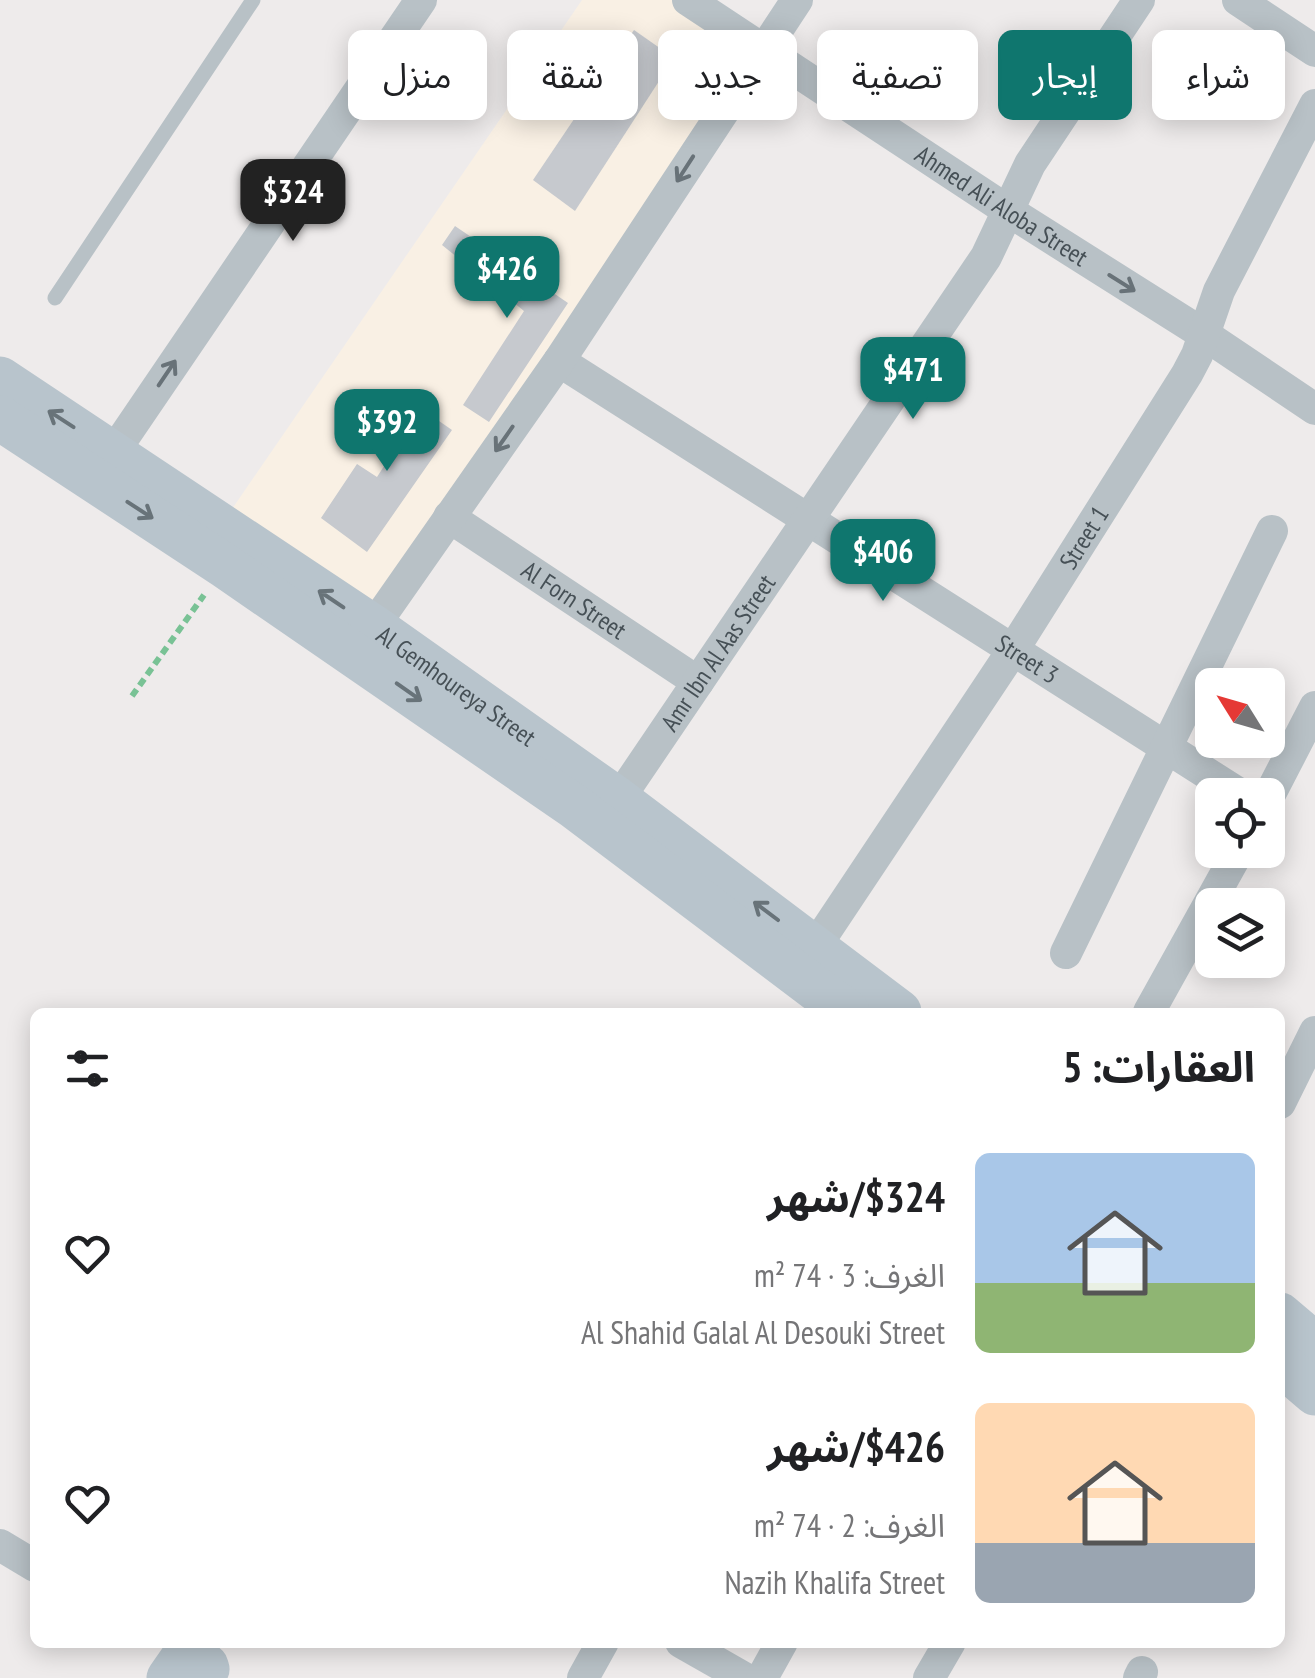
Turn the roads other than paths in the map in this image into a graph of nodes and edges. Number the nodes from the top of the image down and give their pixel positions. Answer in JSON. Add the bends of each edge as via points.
{"nodes":[{"id":1,"x":253,"y":0,"type":"edge"},
{"id":2,"x":421,"y":0,"type":"edge"},
{"id":3,"x":688,"y":0,"type":"edge"},
{"id":4,"x":797,"y":0,"type":"edge"},
{"id":5,"x":1139,"y":0,"type":"edge"},
{"id":6,"x":1238,"y":0,"type":"edge"},
{"id":7,"x":734,"y":30,"type":"edge"},
{"id":8,"x":777,"y":30,"type":"edge"},
{"id":9,"x":1315,"y":52,"type":"edge"},
{"id":10,"x":797,"y":72,"type":"edge"},
{"id":11,"x":1315,"y":105,"type":"edge"},
{"id":12,"x":718,"y":120,"type":"edge"},
{"id":13,"x":1008,"y":210,"type":"junction"},
{"id":14,"x":55,"y":298,"type":"dead end"},
{"id":15,"x":1205,"y":335,"type":"junction"},
{"id":16,"x":559,"y":361,"type":"junction"},
{"id":17,"x":4,"y":400,"type":"edge"},
{"id":18,"x":1315,"y":410,"type":"edge"},
{"id":19,"x":112,"y":453,"type":"junction"},
{"id":20,"x":450,"y":518,"type":"junction"},
{"id":21,"x":809,"y":520,"type":"junction"},
{"id":22,"x":1272,"y":530,"type":"dead end"},
{"id":23,"x":373,"y":627,"type":"junction"},
{"id":24,"x":1013,"y":650,"type":"junction"},
{"id":25,"x":698,"y":682,"type":"junction"},
{"id":26,"x":1315,"y":707,"type":"edge"},
{"id":27,"x":1166,"y":748,"type":"junction"},
{"id":28,"x":1214,"y":778,"type":"edge"},
{"id":29,"x":1278,"y":778,"type":"edge"},
{"id":30,"x":618,"y":800,"type":"junction"},
{"id":31,"x":1229,"y":868,"type":"edge"},
{"id":32,"x":815,"y":948,"type":"junction"},
{"id":33,"x":1066,"y":953,"type":"dead end"},
{"id":34,"x":841,"y":1008,"type":"edge"},
{"id":35,"x":894,"y":1008,"type":"edge"},
{"id":36,"x":1151,"y":1008,"type":"edge"},
{"id":37,"x":1315,"y":1032,"type":"edge"},
{"id":38,"x":1285,"y":1093,"type":"edge"},
{"id":39,"x":1285,"y":1319,"type":"edge"},
{"id":40,"x":1315,"y":1345,"type":"edge"},
{"id":41,"x":1285,"y":1367,"type":"edge"},
{"id":42,"x":1315,"y":1393,"type":"edge"},
{"id":43,"x":0,"y":1545,"type":"edge"},
{"id":44,"x":30,"y":1563,"type":"edge"},
{"id":45,"x":600,"y":1648,"type":"edge"},
{"id":46,"x":692,"y":1648,"type":"edge"},
{"id":47,"x":779,"y":1648,"type":"edge"},
{"id":48,"x":946,"y":1648,"type":"edge"},
{"id":49,"x":169,"y":1678,"type":"edge"},
{"id":50,"x":202,"y":1678,"type":"edge"},
{"id":51,"x":583,"y":1678,"type":"edge"},
{"id":52,"x":744,"y":1678,"type":"edge"},
{"id":53,"x":762,"y":1678,"type":"edge"},
{"id":54,"x":929,"y":1678,"type":"edge"}],
"edges":[{"from":1,"to":14,"type":"lane"},
{"from":19,"to":2,"type":"street","one_way":true},
{"from":3,"to":7,"type":"street","name":"Ahmed Ali Aloba Street"},
{"from":4,"to":8,"type":"street"},
{"from":5,"to":13,"type":"street","name":"Amr Ibn Al Aas Street","via":[[1030,164]]},
{"from":6,"to":9,"type":"street"},
{"from":10,"to":13,"type":"street","name":"Ahmed Ali Aloba Street"},
{"from":11,"to":15,"type":"street","name":"Street 1","via":[[1220,291]]},
{"from":12,"to":16,"type":"street","one_way":true},
{"from":13,"to":15,"type":"street","name":"Ahmed Ali Aloba Street","one_way":true},
{"from":13,"to":21,"type":"street","name":"Amr Ibn Al Aas Street","via":[[986,257]]},
{"from":15,"to":18,"type":"street","name":"Ahmed Ali Aloba Street"},
{"from":15,"to":24,"type":"street","name":"Street 1"},
{"from":16,"to":20,"type":"street","one_way":true},
{"from":16,"to":21,"type":"street","name":"Street 3"},
{"from":19,"to":17,"type":"street","name":"Al Gemhoureya Street","one_way":true},
{"from":17,"to":34,"type":"street","name":"Al Gemhoureya Street","one_way":true,"via":[[224,566],[575,807]]},
{"from":23,"to":19,"type":"street","name":"Al Gemhoureya Street","one_way":true},
{"from":20,"to":23,"type":"street"},
{"from":20,"to":25,"type":"street","name":"Al Forn Street"},
{"from":21,"to":24,"type":"street","name":"Street 3"},
{"from":21,"to":25,"type":"street","name":"Amr Ibn Al Aas Street"},
{"from":22,"to":27,"type":"street"},
{"from":23,"to":30,"type":"street","name":"Al Gemhoureya Street"},
{"from":24,"to":27,"type":"street","name":"Street 3"},
{"from":24,"to":32,"type":"street","name":"Street 1"},
{"from":25,"to":30,"type":"street","name":"Amr Ibn Al Aas Street"},
{"from":26,"to":29,"type":"street"},
{"from":27,"to":28,"type":"street","name":"Street 3"},
{"from":27,"to":33,"type":"street"},
{"from":32,"to":30,"type":"street","name":"Al Gemhoureya Street","one_way":true},
{"from":31,"to":36,"type":"street"},
{"from":32,"to":35,"type":"street","name":"Al Gemhoureya Street"},
{"from":37,"to":38,"type":"street"},
{"from":39,"to":40,"type":"street"},
{"from":41,"to":42,"type":"street"},
{"from":43,"to":44,"type":"street"},
{"from":45,"to":51,"type":"street"},
{"from":46,"to":52,"type":"street"},
{"from":47,"to":53,"type":"street"},
{"from":48,"to":54,"type":"street"},
{"from":49,"to":50,"type":"street","via":[[184,1655],[206,1666]]}]}
